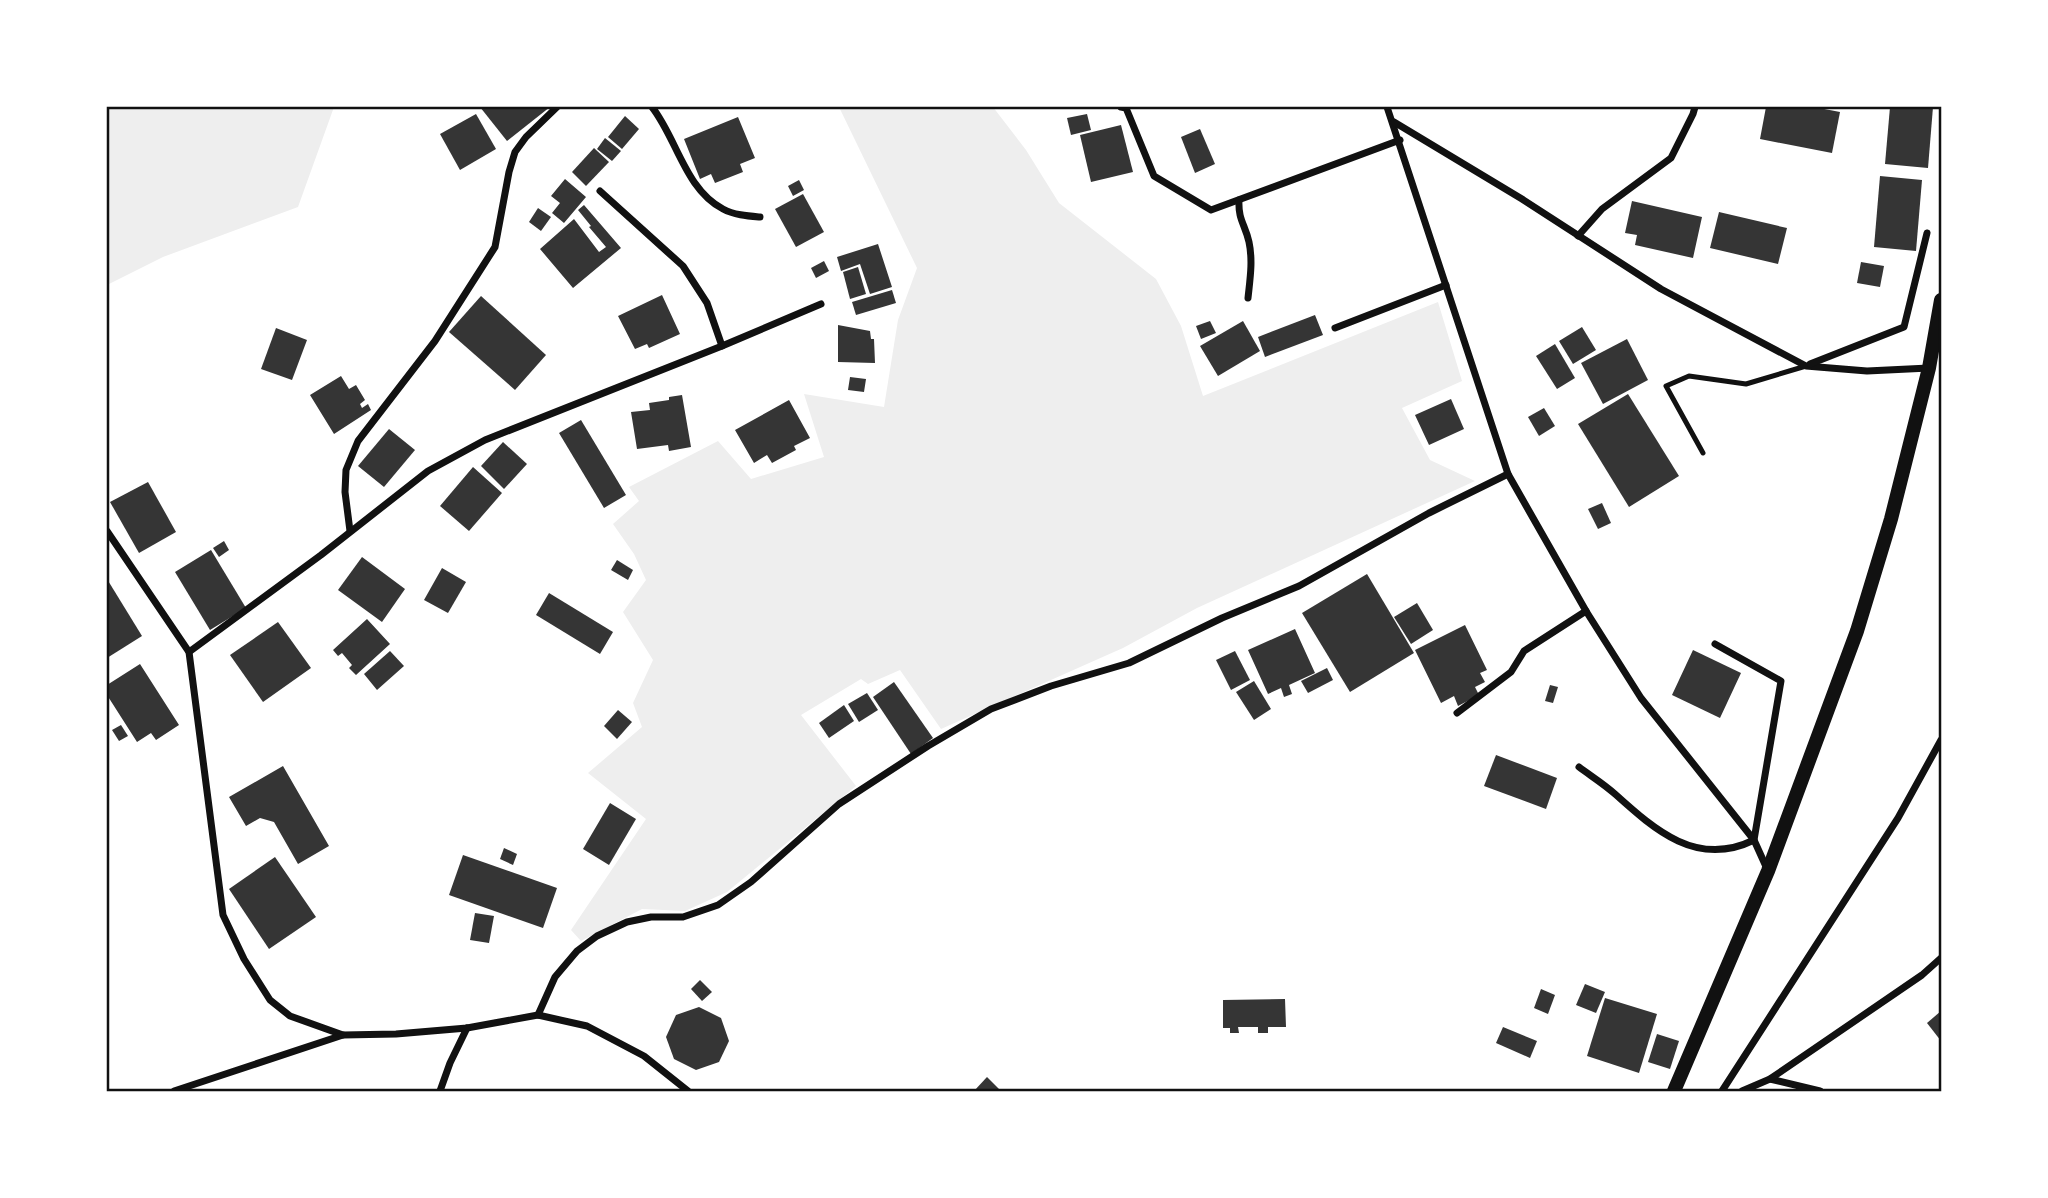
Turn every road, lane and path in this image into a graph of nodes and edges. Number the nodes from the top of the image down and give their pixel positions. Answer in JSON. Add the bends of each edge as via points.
{"nodes":[{"id":1,"x":557,"y":107,"type":"edge"},
{"id":2,"x":652,"y":107,"type":"edge"},
{"id":3,"x":1121,"y":107,"type":"edge"},
{"id":4,"x":1387,"y":107,"type":"edge"},
{"id":5,"x":1695,"y":107,"type":"edge"},
{"id":6,"x":1393,"y":122,"type":"junction"},
{"id":7,"x":1400,"y":140,"type":"junction"},
{"id":8,"x":600,"y":191,"type":"dead end"},
{"id":9,"x":1239,"y":200,"type":"junction"},
{"id":10,"x":760,"y":217,"type":"dead end"},
{"id":11,"x":1927,"y":233,"type":"dead end"},
{"id":12,"x":1577,"y":236,"type":"junction"},
{"id":13,"x":1446,"y":285,"type":"junction"},
{"id":14,"x":1248,"y":298,"type":"dead end"},
{"id":15,"x":1941,"y":300,"type":"edge"},
{"id":16,"x":821,"y":304,"type":"dead end"},
{"id":17,"x":1335,"y":328,"type":"dead end"},
{"id":18,"x":722,"y":346,"type":"junction"},
{"id":19,"x":1806,"y":366,"type":"junction"},
{"id":20,"x":1929,"y":368,"type":"junction"},
{"id":21,"x":1703,"y":453,"type":"dead end"},
{"id":22,"x":1508,"y":474,"type":"junction"},
{"id":23,"x":107,"y":531,"type":"edge"},
{"id":24,"x":350,"y":531,"type":"junction"},
{"id":25,"x":1586,"y":611,"type":"junction"},
{"id":26,"x":1714,"y":644,"type":"dead end"},
{"id":27,"x":189,"y":652,"type":"junction"},
{"id":28,"x":1457,"y":713,"type":"dead end"},
{"id":29,"x":1941,"y":740,"type":"edge"},
{"id":30,"x":1580,"y":767,"type":"dead end"},
{"id":31,"x":1754,"y":840,"type":"junction"},
{"id":32,"x":1768,"y":871,"type":"junction"},
{"id":33,"x":1941,"y":958,"type":"edge"},
{"id":34,"x":538,"y":1015,"type":"junction"},
{"id":35,"x":467,"y":1028,"type":"junction"},
{"id":36,"x":343,"y":1035,"type":"junction"},
{"id":37,"x":1770,"y":1079,"type":"junction"},
{"id":38,"x":174,"y":1091,"type":"edge"},
{"id":39,"x":440,"y":1091,"type":"edge"},
{"id":40,"x":688,"y":1091,"type":"edge"},
{"id":41,"x":1674,"y":1091,"type":"edge"},
{"id":42,"x":1722,"y":1091,"type":"edge"},
{"id":43,"x":1742,"y":1091,"type":"edge"},
{"id":44,"x":1820,"y":1091,"type":"edge"}],
"edges":[{"from":1,"to":24,"type":"street","via":[[515,152],[495,247],[435,341],[358,441],[346,470]]},
{"from":2,"to":10,"type":"street","via":[[687,171],[708,198],[734,214]]},
{"from":3,"to":9,"type":"street","via":[[1126,108],[1154,176],[1211,210]]},
{"from":4,"to":6,"type":"street"},
{"from":5,"to":12,"type":"street","via":[[1671,158],[1602,209]]},
{"from":6,"to":7,"type":"street"},
{"from":6,"to":12,"type":"street"},
{"from":7,"to":9,"type":"street"},
{"from":7,"to":13,"type":"street"},
{"from":8,"to":18,"type":"street","via":[[683,266],[707,303]]},
{"from":9,"to":14,"type":"street","via":[[1238,215],[1252,258]]},
{"from":11,"to":19,"type":"street","via":[[1904,327]]},
{"from":12,"to":19,"type":"street","via":[[1661,289]]},
{"from":13,"to":17,"type":"street"},
{"from":13,"to":22,"type":"street"},
{"from":15,"to":20,"type":"main road"},
{"from":16,"to":18,"type":"street"},
{"from":18,"to":24,"type":"street","via":[[485,440],[428,471]]},
{"from":19,"to":20,"type":"street","via":[[1867,372]]},
{"from":19,"to":21,"type":"lane","via":[[1746,384],[1689,376],[1667,387]]},
{"from":20,"to":32,"type":"main road","via":[[1857,631]]},
{"from":22,"to":25,"type":"street"},
{"from":22,"to":34,"type":"street","via":[[1299,586],[1129,663],[990,709],[839,804],[718,905],[683,917],[627,922],[597,936],[555,977]]},
{"from":23,"to":27,"type":"street"},
{"from":24,"to":27,"type":"street"},
{"from":25,"to":28,"type":"street","via":[[1524,651],[1511,672]]},
{"from":25,"to":31,"type":"street","via":[[1641,698]]},
{"from":26,"to":31,"type":"street","via":[[1781,681]]},
{"from":27,"to":36,"type":"street","via":[[223,915],[270,1000],[290,1016]]},
{"from":29,"to":42,"type":"street","via":[[1898,818]]},
{"from":30,"to":31,"type":"street","via":[[1640,818],[1689,847],[1739,847]]},
{"from":31,"to":32,"type":"street"},
{"from":32,"to":41,"type":"main road"},
{"from":33,"to":37,"type":"street"},
{"from":34,"to":35,"type":"street"},
{"from":34,"to":40,"type":"street","via":[[587,1026],[644,1056]]},
{"from":35,"to":36,"type":"street"},
{"from":35,"to":39,"type":"street"},
{"from":36,"to":38,"type":"street"},
{"from":37,"to":43,"type":"street"},
{"from":37,"to":44,"type":"street"}]}
